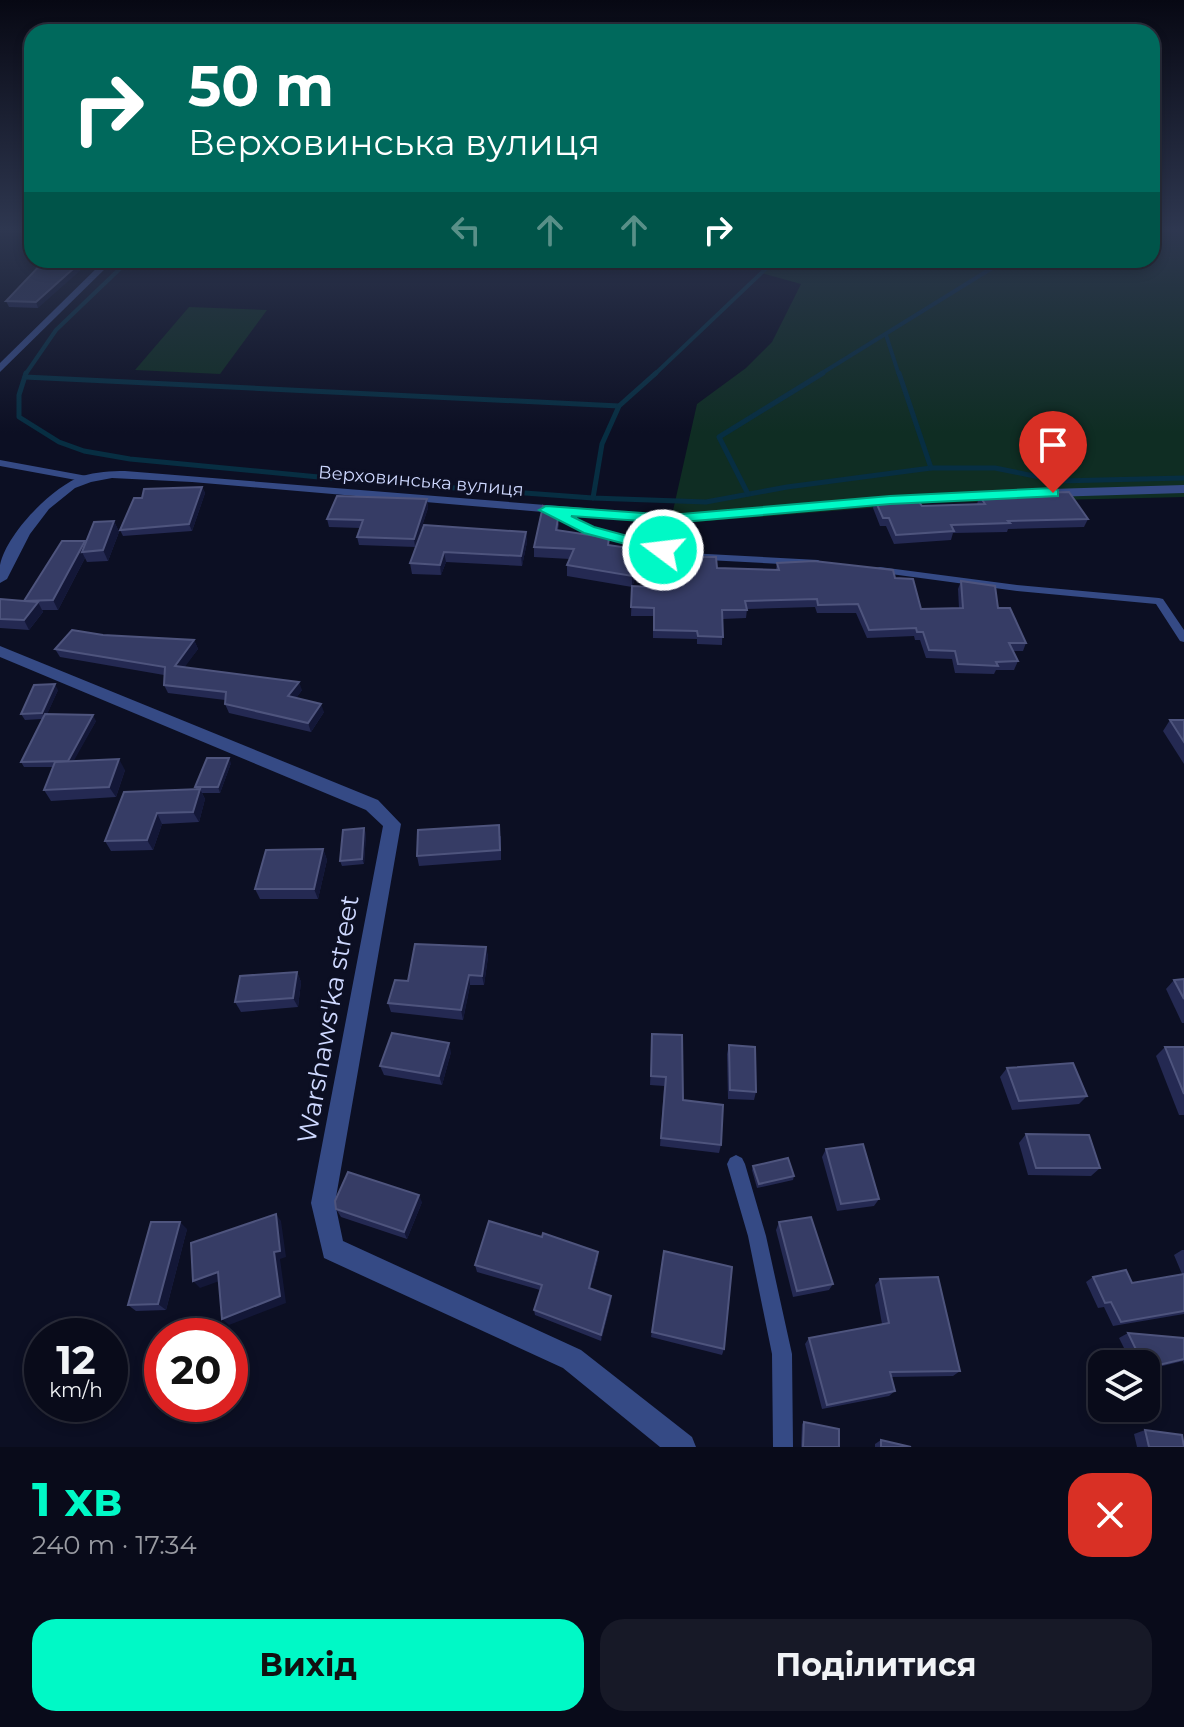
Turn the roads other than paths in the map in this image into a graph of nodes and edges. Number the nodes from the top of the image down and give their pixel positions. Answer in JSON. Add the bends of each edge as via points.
{"nodes":[{"id":1,"x":72,"y":298,"type":"edge"},
{"id":2,"x":0,"y":369,"type":"edge"},
{"id":3,"x":0,"y":463,"type":"edge"},
{"id":4,"x":87,"y":479,"type":"junction"},
{"id":5,"x":1184,"y":489,"type":"edge"},
{"id":6,"x":1029,"y":493,"type":"edge"},
{"id":7,"x":1014,"y":494,"type":"edge"},
{"id":8,"x":546,"y":510,"type":"junction"},
{"id":9,"x":0,"y":540,"type":"edge"},
{"id":10,"x":16,"y":542,"type":"junction"},
{"id":11,"x":825,"y":564,"type":"edge"},
{"id":12,"x":868,"y":569,"type":"edge"},
{"id":13,"x":0,"y":579,"type":"edge"},
{"id":14,"x":1184,"y":638,"type":"edge"},
{"id":15,"x":0,"y":651,"type":"edge"},
{"id":16,"x":736,"y":1164,"type":"dead end"},
{"id":17,"x":682,"y":1447,"type":"edge"},
{"id":18,"x":783,"y":1447,"type":"edge"}],
"edges":[{"from":1,"to":2,"type":"street"},
{"from":3,"to":4,"type":"lane"},
{"from":4,"to":8,"type":"street","name":"Верховинська вулиця","via":[[192,478]]},
{"from":4,"to":10,"type":"street","name":"Верховинська вулиця","via":[[45,505]]},
{"from":5,"to":6,"type":"street"},
{"from":7,"to":8,"type":"street","name":"Верховинська вулиця","via":[[670,519]]},
{"from":8,"to":11,"type":"lane","via":[[589,530],[688,556]]},
{"from":9,"to":10,"type":"street"},
{"from":10,"to":13,"type":"street","name":"Верховинська вулиця"},
{"from":12,"to":14,"type":"lane","via":[[1159,601]]},
{"from":15,"to":17,"type":"street","name":"Warshaws'ka street","via":[[372,805],[392,824],[323,1203],[333,1249],[572,1359]]},
{"from":16,"to":18,"type":"lane","via":[[782,1354]]}]}
